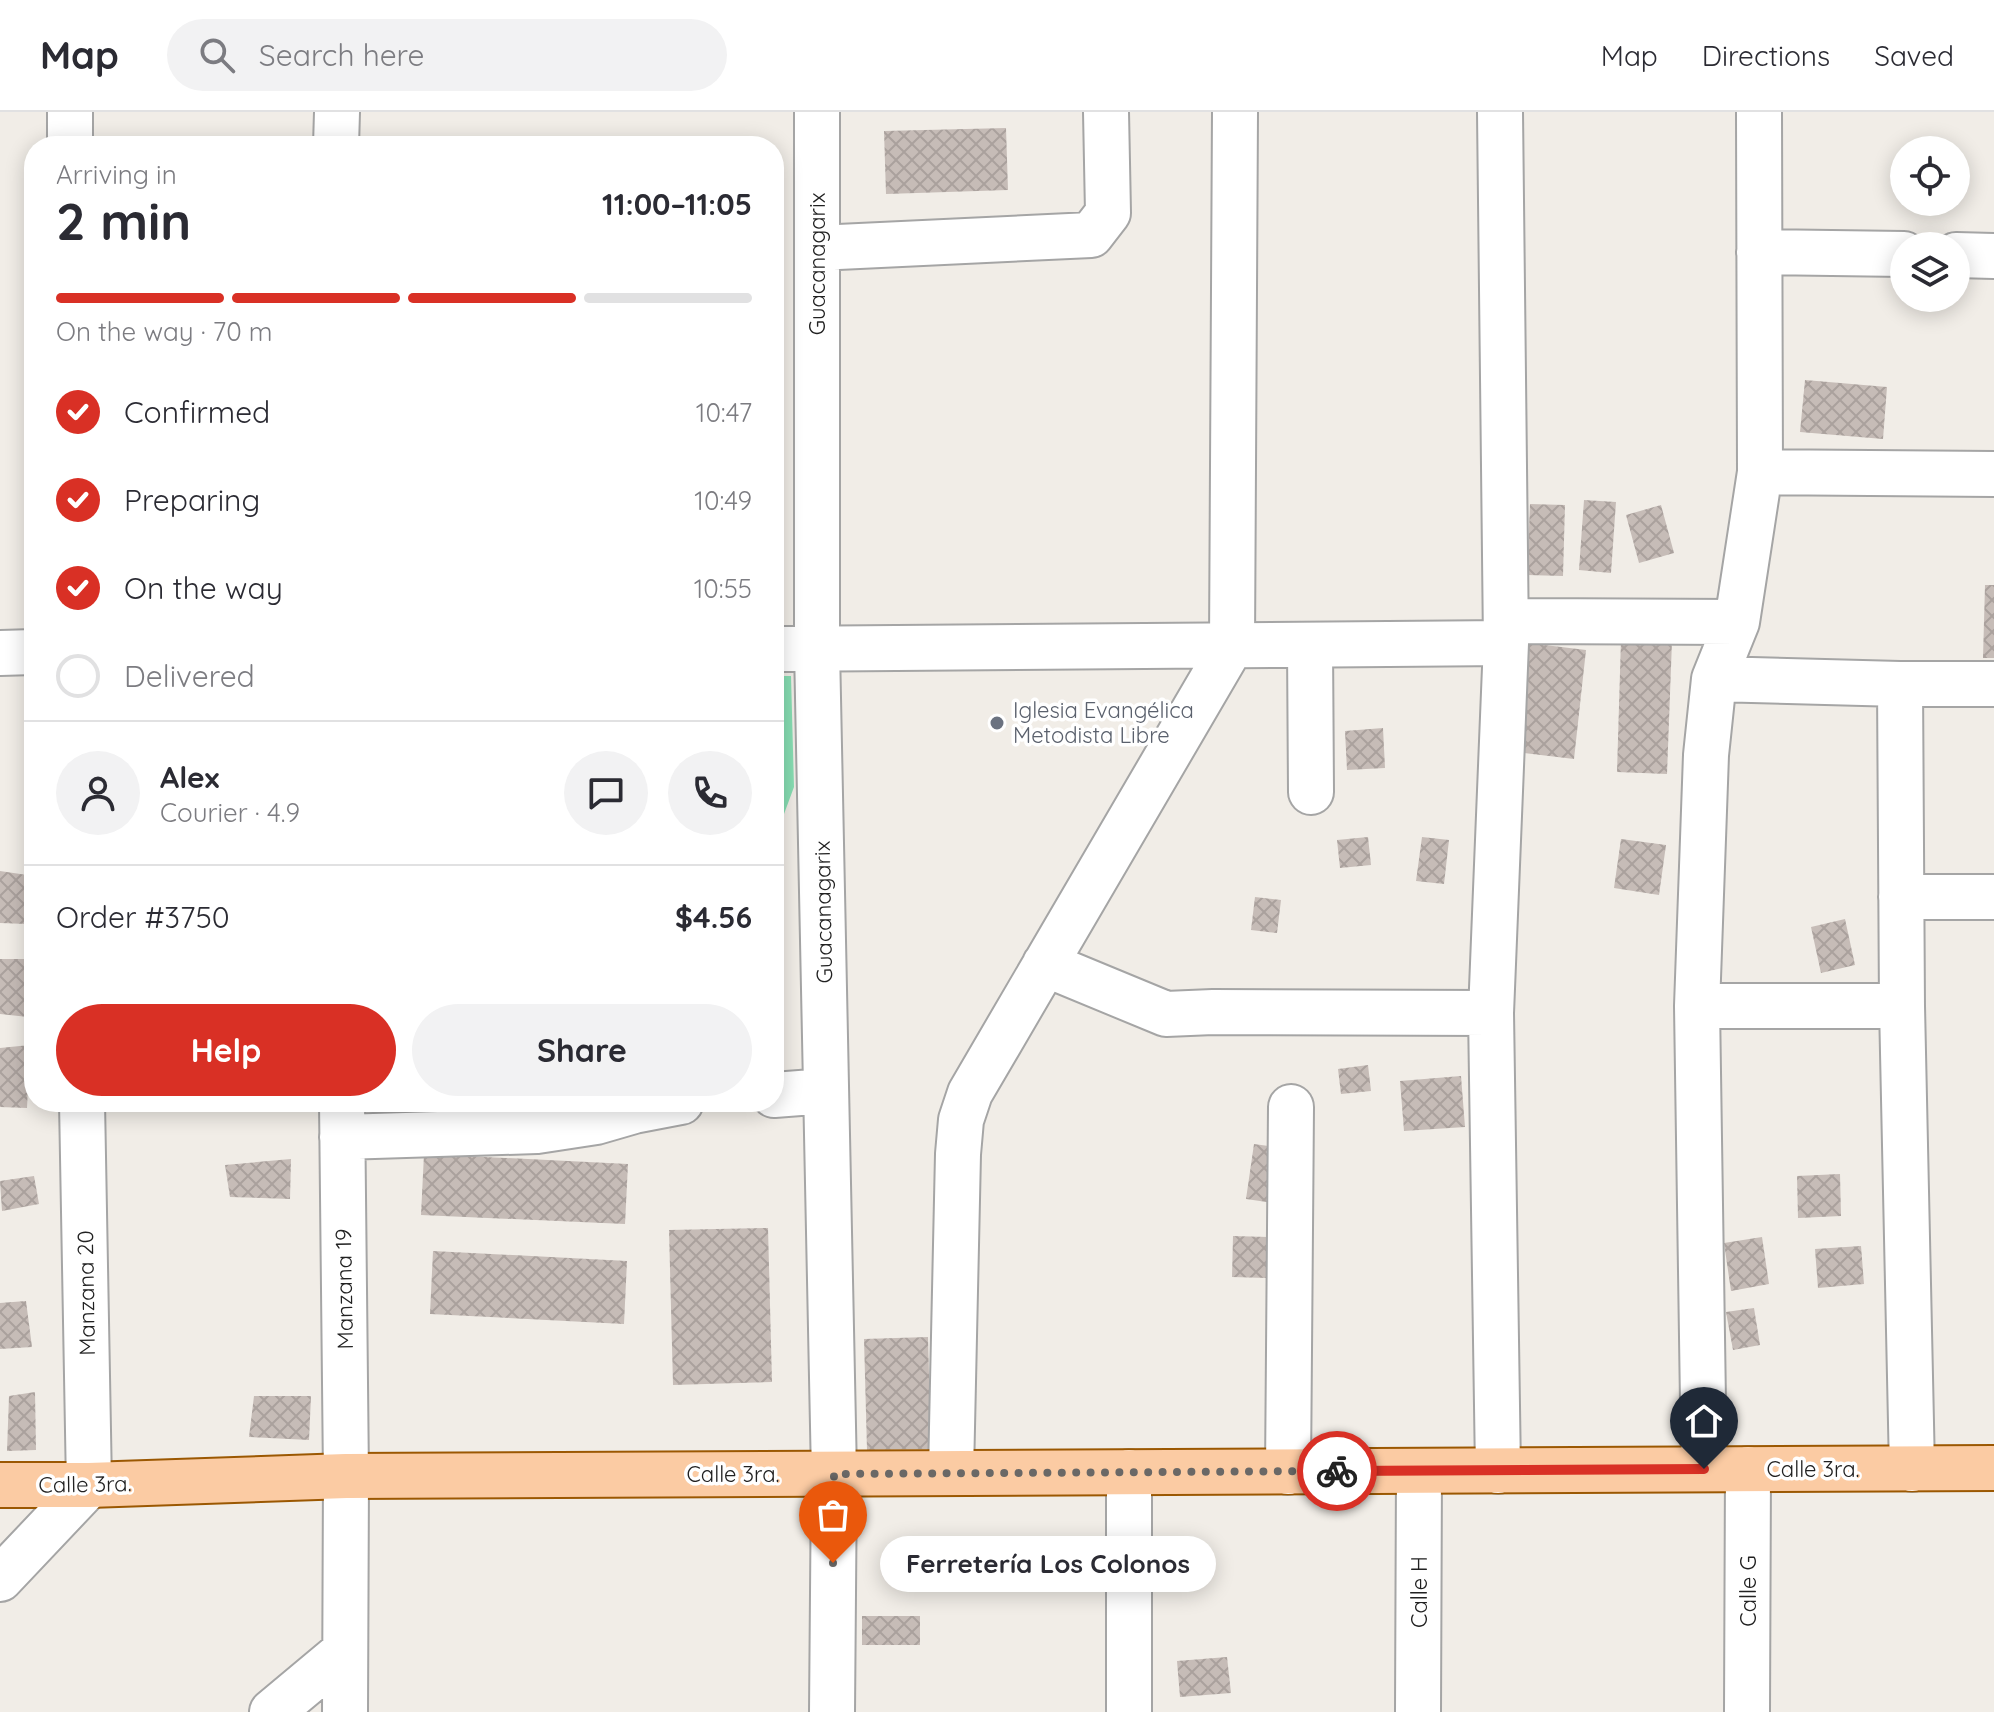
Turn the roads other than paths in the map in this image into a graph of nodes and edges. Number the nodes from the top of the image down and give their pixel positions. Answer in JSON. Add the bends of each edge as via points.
{"nodes":[{"id":1,"x":70,"y":112,"type":"edge"},
{"id":2,"x":337,"y":112,"type":"edge"},
{"id":3,"x":817,"y":112,"type":"edge"},
{"id":4,"x":1106,"y":112,"type":"edge"},
{"id":5,"x":1235,"y":112,"type":"edge"},
{"id":6,"x":1500,"y":112,"type":"edge"},
{"id":7,"x":1759,"y":112,"type":"edge"},
{"id":8,"x":70,"y":136,"type":"edge"},
{"id":9,"x":336,"y":136,"type":"edge"},
{"id":10,"x":817,"y":248,"type":"junction"},
{"id":11,"x":1759,"y":252,"type":"junction"},
{"id":12,"x":1890,"y":254,"type":"edge"},
{"id":13,"x":1970,"y":255,"type":"edge"},
{"id":14,"x":1994,"y":256,"type":"edge"},
{"id":15,"x":1760,"y":472,"type":"junction"},
{"id":16,"x":1994,"y":474,"type":"edge"},
{"id":17,"x":1737,"y":622,"type":"junction"},
{"id":18,"x":1506,"y":632,"type":"junction"},
{"id":19,"x":1232,"y":645,"type":"junction"},
{"id":20,"x":1310,"y":645,"type":"junction"},
{"id":21,"x":784,"y":649,"type":"edge"},
{"id":22,"x":817,"y":649,"type":"junction"},
{"id":23,"x":24,"y":652,"type":"edge"},
{"id":24,"x":0,"y":653,"type":"edge"},
{"id":25,"x":1714,"y":679,"type":"junction"},
{"id":26,"x":1900,"y":684,"type":"junction"},
{"id":27,"x":1994,"y":684,"type":"edge"},
{"id":28,"x":1311,"y":792,"type":"dead end"},
{"id":29,"x":1901,"y":897,"type":"junction"},
{"id":30,"x":1994,"y":897,"type":"edge"},
{"id":31,"x":1045,"y":964,"type":"junction"},
{"id":32,"x":1697,"y":1006,"type":"junction"},
{"id":33,"x":1902,"y":1006,"type":"junction"},
{"id":34,"x":1491,"y":1013,"type":"junction"},
{"id":35,"x":826,"y":1091,"type":"junction"},
{"id":36,"x":784,"y":1094,"type":"edge"},
{"id":37,"x":1291,"y":1107,"type":"dead end"},
{"id":38,"x":82,"y":1112,"type":"edge"},
{"id":39,"x":631,"y":1112,"type":"edge"},
{"id":40,"x":342,"y":1120,"type":"edge"},
{"id":41,"x":1994,"y":1468,"type":"edge"},
{"id":42,"x":1704,"y":1469,"type":"junction"},
{"id":43,"x":1748,"y":1469,"type":"junction"},
{"id":44,"x":1912,"y":1469,"type":"junction"},
{"id":45,"x":1419,"y":1471,"type":"junction"},
{"id":46,"x":1498,"y":1471,"type":"junction"},
{"id":47,"x":1129,"y":1472,"type":"junction"},
{"id":48,"x":1288,"y":1472,"type":"junction"},
{"id":49,"x":951,"y":1473,"type":"junction"},
{"id":50,"x":834,"y":1474,"type":"junction"},
{"id":51,"x":346,"y":1476,"type":"junction"},
{"id":52,"x":0,"y":1485,"type":"edge"},
{"id":53,"x":89,"y":1485,"type":"junction"},
{"id":54,"x":0,"y":1579,"type":"edge"},
{"id":55,"x":345,"y":1651,"type":"junction"},
{"id":56,"x":272,"y":1712,"type":"edge"},
{"id":57,"x":345,"y":1712,"type":"edge"},
{"id":58,"x":832,"y":1712,"type":"edge"},
{"id":59,"x":1129,"y":1712,"type":"edge"},
{"id":60,"x":1418,"y":1712,"type":"edge"},
{"id":61,"x":1747,"y":1712,"type":"edge"}],
"edges":[{"from":1,"to":8,"type":"street"},
{"from":2,"to":9,"type":"street"},
{"from":3,"to":10,"type":"street","name":"Guacanagarix"},
{"from":4,"to":10,"type":"street","via":[[1108,213],[1091,235]]},
{"from":5,"to":19,"type":"street"},
{"from":6,"to":18,"type":"street"},
{"from":7,"to":11,"type":"street"},
{"from":10,"to":22,"type":"street","name":"Guacanagarix"},
{"from":11,"to":12,"type":"street"},
{"from":11,"to":15,"type":"street"},
{"from":13,"to":14,"type":"street"},
{"from":15,"to":16,"type":"street"},
{"from":15,"to":17,"type":"street"},
{"from":17,"to":18,"type":"street"},
{"from":17,"to":25,"type":"street"},
{"from":18,"to":20,"type":"street"},
{"from":18,"to":34,"type":"street"},
{"from":19,"to":20,"type":"street"},
{"from":19,"to":22,"type":"street"},
{"from":19,"to":31,"type":"street"},
{"from":20,"to":28,"type":"street"},
{"from":21,"to":22,"type":"street"},
{"from":22,"to":35,"type":"street","name":"Guacanagarix"},
{"from":23,"to":24,"type":"street"},
{"from":25,"to":26,"type":"street"},
{"from":25,"to":32,"type":"street","via":[[1706,755]]},
{"from":26,"to":27,"type":"street"},
{"from":26,"to":29,"type":"street"},
{"from":29,"to":30,"type":"street"},
{"from":29,"to":33,"type":"street"},
{"from":31,"to":34,"type":"street","via":[[1166,1014]]},
{"from":31,"to":49,"type":"street","via":[[970,1093],[961,1120]]},
{"from":32,"to":33,"type":"street"},
{"from":32,"to":42,"type":"street"},
{"from":33,"to":44,"type":"street"},
{"from":34,"to":46,"type":"street"},
{"from":35,"to":36,"type":"street"},
{"from":35,"to":50,"type":"street","name":"Guacanagarix"},
{"from":37,"to":48,"type":"street"},
{"from":38,"to":53,"type":"street","name":"Manzana 20"},
{"from":39,"to":40,"type":"street","via":[[537,1131]]},
{"from":40,"to":51,"type":"street","name":"Manzana 19"},
{"from":41,"to":44,"type":"main road","name":"Calle 3ra."},
{"from":42,"to":43,"type":"main road","name":"Calle 3ra."},
{"from":42,"to":46,"type":"main road","name":"Calle 3ra."},
{"from":43,"to":44,"type":"main road","name":"Calle 3ra."},
{"from":43,"to":61,"type":"street","name":"Calle G"},
{"from":45,"to":46,"type":"main road","name":"Calle 3ra."},
{"from":45,"to":48,"type":"main road","name":"Calle 3ra."},
{"from":45,"to":60,"type":"street","name":"Calle H"},
{"from":47,"to":48,"type":"main road","name":"Calle 3ra."},
{"from":47,"to":49,"type":"main road","name":"Calle 3ra."},
{"from":47,"to":59,"type":"street"},
{"from":49,"to":50,"type":"main road","name":"Calle 3ra."},
{"from":50,"to":51,"type":"main road","name":"Calle 3ra."},
{"from":50,"to":58,"type":"street","name":"Guacanagarix"},
{"from":51,"to":53,"type":"main road","name":"Calle 3ra."},
{"from":51,"to":55,"type":"street","name":"Manzana 19"},
{"from":52,"to":53,"type":"main road","name":"Calle 3ra."},
{"from":53,"to":54,"type":"street"},
{"from":55,"to":56,"type":"street"},
{"from":55,"to":57,"type":"street","name":"Manzana 19"}]}
